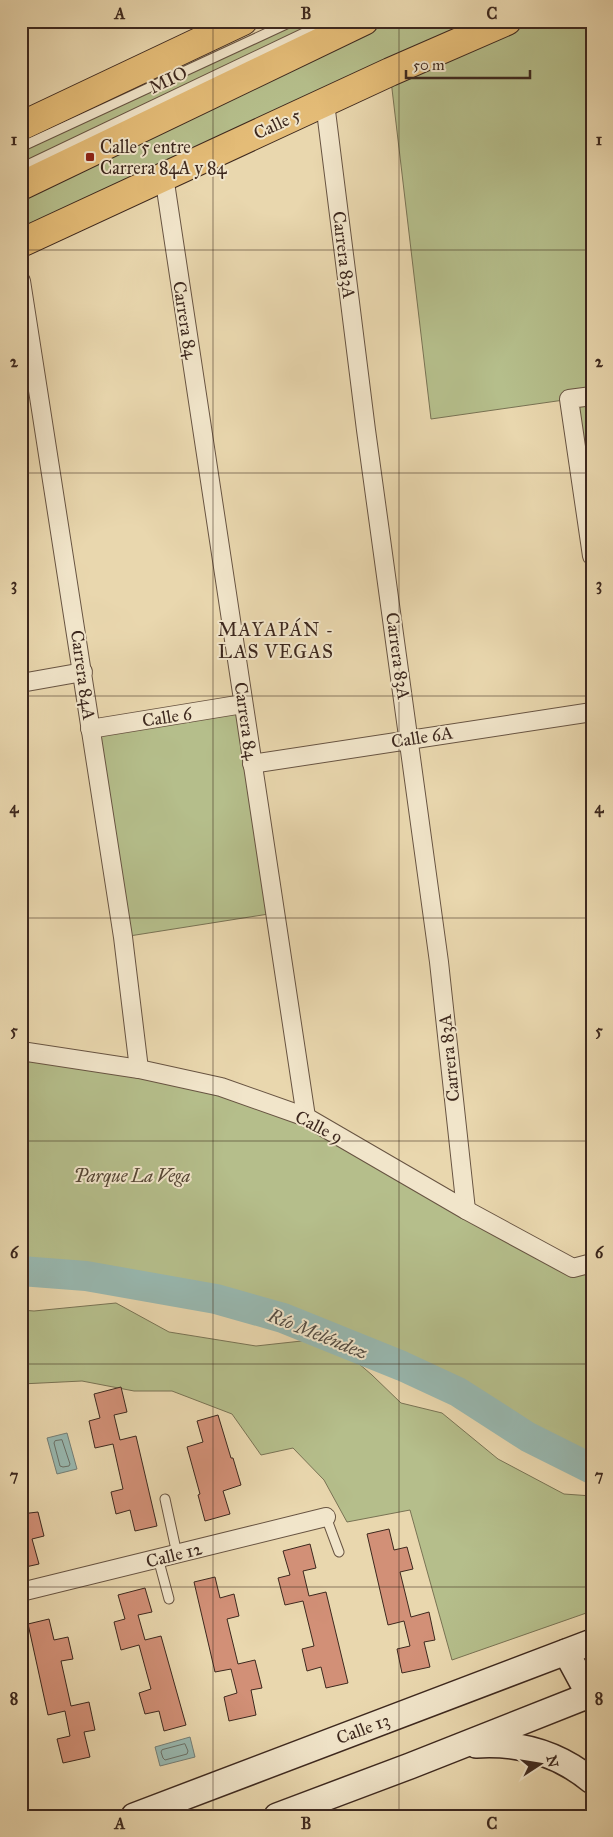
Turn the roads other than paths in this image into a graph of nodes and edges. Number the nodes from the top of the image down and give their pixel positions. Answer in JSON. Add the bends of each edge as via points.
{"nodes":[{"id":1,"x":243,"y":21,"type":"edge"},
{"id":2,"x":293,"y":21,"type":"edge"},
{"id":3,"x":328,"y":21,"type":"edge"},
{"id":4,"x":364,"y":21,"type":"edge"},
{"id":5,"x":507,"y":21,"type":"edge"},
{"id":6,"x":325,"y":102,"type":"junction"},
{"id":7,"x":21,"y":126,"type":"edge"},
{"id":8,"x":21,"y":147,"type":"edge"},
{"id":9,"x":21,"y":168,"type":"edge"},
{"id":10,"x":164,"y":176,"type":"junction"},
{"id":11,"x":21,"y":186,"type":"edge"},
{"id":12,"x":21,"y":243,"type":"edge"},
{"id":13,"x":21,"y":282,"type":"edge"},
{"id":14,"x":592,"y":396,"type":"edge"},
{"id":15,"x":592,"y":556,"type":"edge"},
{"id":16,"x":83,"y":672,"type":"junction"},
{"id":17,"x":21,"y":683,"type":"edge"},
{"id":18,"x":243,"y":704,"type":"junction"},
{"id":19,"x":592,"y":712,"type":"edge"},
{"id":20,"x":90,"y":729,"type":"junction"},
{"id":21,"x":410,"y":740,"type":"junction"},
{"id":22,"x":252,"y":764,"type":"junction"},
{"id":23,"x":21,"y":1050,"type":"edge"},
{"id":24,"x":139,"y":1069,"type":"junction"},
{"id":25,"x":306,"y":1117,"type":"junction"},
{"id":26,"x":466,"y":1210,"type":"junction"},
{"id":27,"x":592,"y":1263,"type":"edge"},
{"id":28,"x":165,"y":1499,"type":"dead end"},
{"id":29,"x":326,"y":1517,"type":"joint"},
{"id":30,"x":339,"y":1552,"type":"dead end"},
{"id":31,"x":176,"y":1554,"type":"junction"},
{"id":32,"x":158,"y":1558,"type":"junction"},
{"id":33,"x":21,"y":1592,"type":"edge"},
{"id":34,"x":169,"y":1599,"type":"dead end"},
{"id":35,"x":592,"y":1642,"type":"edge"},
{"id":36,"x":566,"y":1652,"type":"junction"},
{"id":37,"x":591,"y":1696,"type":"edge"},
{"id":38,"x":461,"y":1746,"type":"junction"},
{"id":39,"x":592,"y":1781,"type":"edge"},
{"id":40,"x":134,"y":1816,"type":"edge"},
{"id":41,"x":277,"y":1816,"type":"edge"}],
"edges":[{"from":1,"to":7,"type":"main road"},
{"from":2,"to":8,"type":"lane","name":"MIO"},
{"from":3,"to":9,"type":"lane","name":"MIO"},
{"from":4,"to":11,"type":"main road"},
{"from":5,"to":6,"type":"main road","name":"Calle 5"},
{"from":6,"to":10,"type":"main road","name":"Calle 5"},
{"from":6,"to":21,"type":"street","name":"Carrera 83A","via":[[366,430]]},
{"from":10,"to":12,"type":"main road","name":"Calle 5"},
{"from":10,"to":18,"type":"street","name":"Carrera 84"},
{"from":13,"to":16,"type":"street","name":"Carrera 84A"},
{"from":14,"to":15,"type":"street","via":[[569,400]]},
{"from":16,"to":17,"type":"street"},
{"from":16,"to":20,"type":"street","name":"Carrera 84A"},
{"from":18,"to":20,"type":"street","name":"Calle 6"},
{"from":18,"to":22,"type":"street","name":"Carrera 84"},
{"from":19,"to":21,"type":"street","name":"Calle 6A"},
{"from":20,"to":24,"type":"street","name":"Carrera 84A","via":[[124,937]]},
{"from":21,"to":22,"type":"street","name":"Calle 6A"},
{"from":21,"to":26,"type":"street","name":"Carrera 83A","via":[[439,962]]},
{"from":22,"to":25,"type":"street","name":"Carrera 84"},
{"from":23,"to":24,"type":"street","name":"Calle 9"},
{"from":24,"to":25,"type":"street","name":"Calle 9","via":[[221,1087]]},
{"from":25,"to":26,"type":"street","name":"Calle 9"},
{"from":26,"to":27,"type":"street","name":"Calle 9","via":[[573,1268]]},
{"from":28,"to":31,"type":"lane"},
{"from":29,"to":30,"type":"lane"},
{"from":29,"to":31,"type":"street","name":"Calle 12"},
{"from":31,"to":32,"type":"street","name":"Calle 12"},
{"from":32,"to":33,"type":"street","name":"Calle 12"},
{"from":32,"to":34,"type":"lane"},
{"from":35,"to":36,"type":"main road","name":"Calle 13"},
{"from":36,"to":37,"type":"main road"},
{"from":36,"to":40,"type":"main road","name":"Calle 13"},
{"from":37,"to":38,"type":"main road"},
{"from":38,"to":39,"type":"main road","via":[[504,1744],[531,1748],[569,1764]]},
{"from":38,"to":41,"type":"main road"}]}
